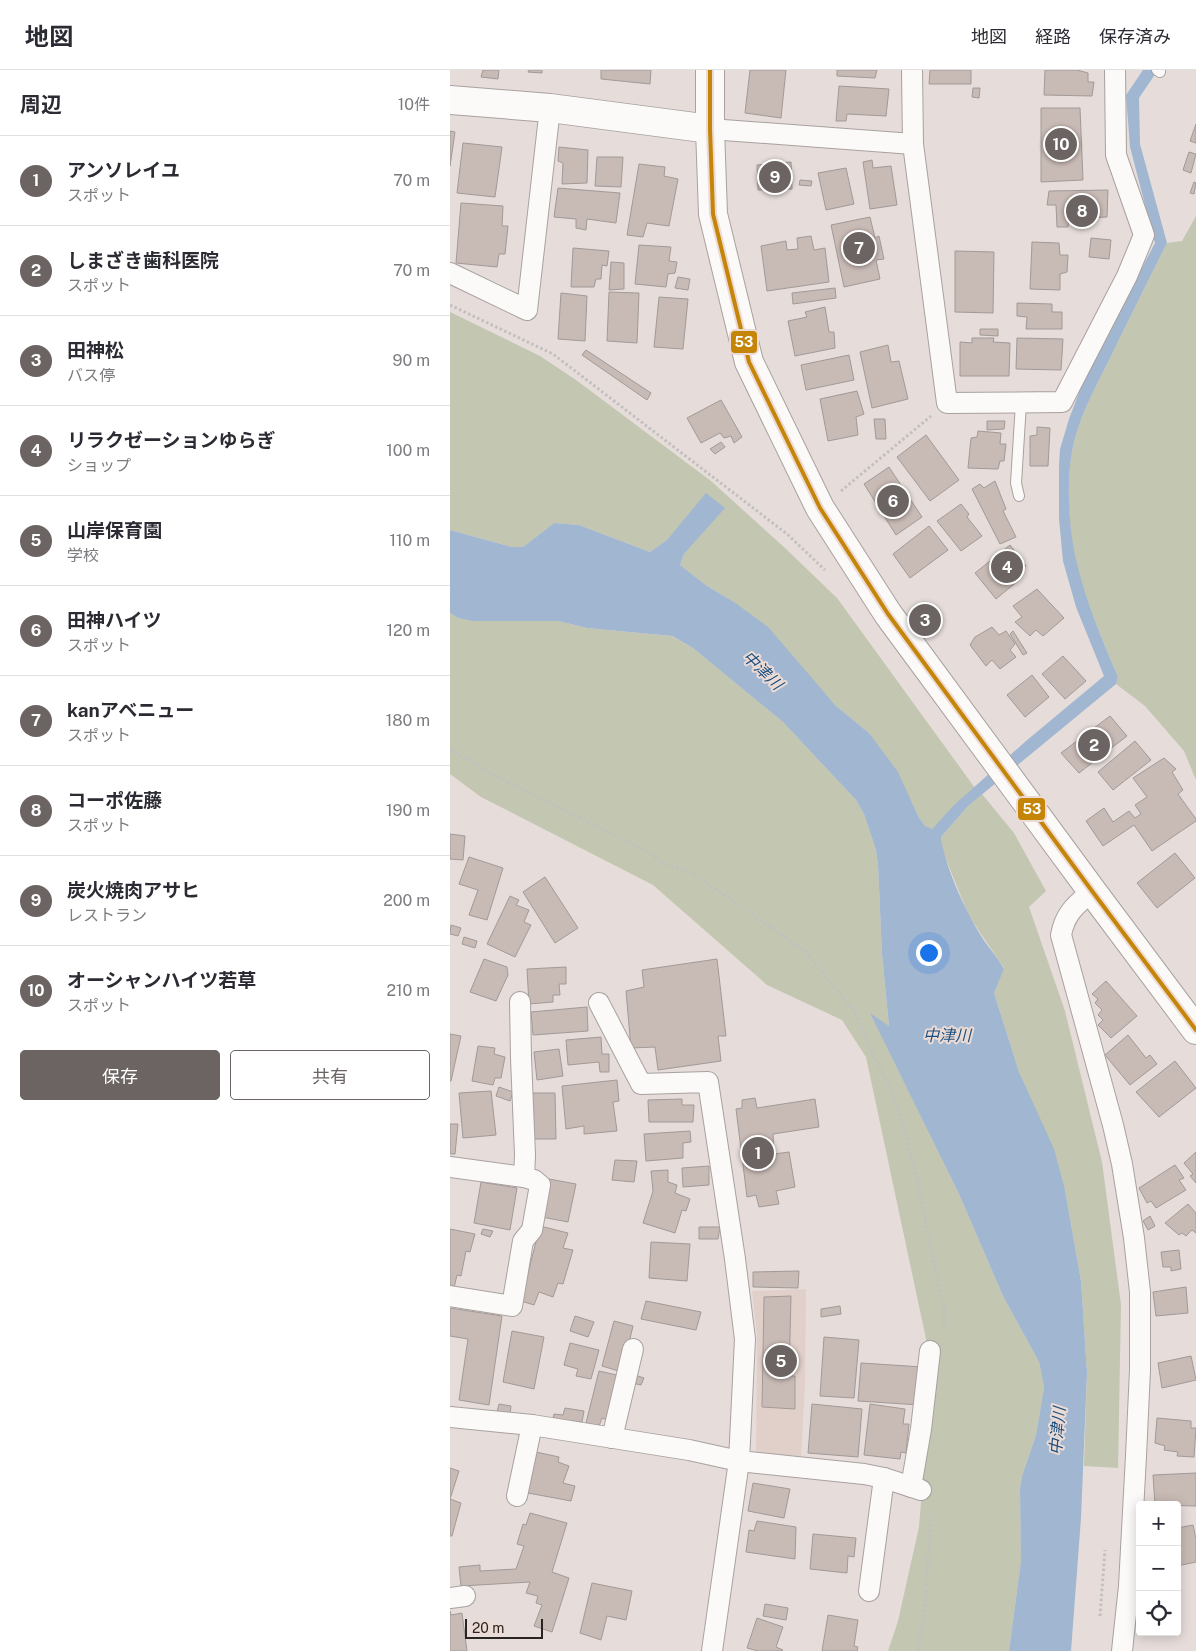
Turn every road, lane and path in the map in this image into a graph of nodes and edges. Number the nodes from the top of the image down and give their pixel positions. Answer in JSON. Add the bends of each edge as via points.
{"nodes":[{"id":1,"x":710,"y":70,"type":"edge"},
{"id":2,"x":912,"y":70,"type":"edge"},
{"id":3,"x":1114,"y":70,"type":"edge"},
{"id":4,"x":450,"y":100,"type":"edge"},
{"id":5,"x":550,"y":108,"type":"junction"},
{"id":6,"x":710,"y":129,"type":"junction"},
{"id":7,"x":913,"y":144,"type":"junction"},
{"id":8,"x":450,"y":273,"type":"edge"},
{"id":9,"x":450,"y":304,"type":"edge"},
{"id":10,"x":947,"y":403,"type":"junction"},
{"id":11,"x":1020,"y":403,"type":"junction"},
{"id":12,"x":839,"y":493,"type":"dead end"},
{"id":13,"x":1019,"y":496,"type":"dead end"},
{"id":14,"x":828,"y":572,"type":"dead end"},
{"id":15,"x":450,"y":750,"type":"edge"},
{"id":16,"x":1092,"y":891,"type":"junction"},
{"id":17,"x":520,"y":1002,"type":"dead end"},
{"id":18,"x":599,"y":1003,"type":"dead end"},
{"id":19,"x":1196,"y":1030,"type":"edge"},
{"id":20,"x":450,"y":1167,"type":"edge"},
{"id":21,"x":524,"y":1177,"type":"junction"},
{"id":22,"x":450,"y":1296,"type":"edge"},
{"id":23,"x":937,"y":1346,"type":"joint"},
{"id":24,"x":633,"y":1350,"type":"dead end"},
{"id":25,"x":450,"y":1417,"type":"edge"},
{"id":26,"x":532,"y":1425,"type":"junction"},
{"id":27,"x":612,"y":1438,"type":"junction"},
{"id":28,"x":739,"y":1461,"type":"junction"},
{"id":29,"x":884,"y":1478,"type":"junction"},
{"id":30,"x":921,"y":1494,"type":"junction"},
{"id":31,"x":517,"y":1496,"type":"dead end"},
{"id":32,"x":1106,"y":1542,"type":"dead end"},
{"id":33,"x":869,"y":1591,"type":"dead end"},
{"id":34,"x":1100,"y":1624,"type":"dead end"},
{"id":35,"x":712,"y":1651,"type":"edge"},
{"id":36,"x":918,"y":1651,"type":"edge"},
{"id":37,"x":1122,"y":1651,"type":"edge"}],
"edges":[{"from":1,"to":6,"type":"street"},
{"from":2,"to":7,"type":"street"},
{"from":3,"to":11,"type":"street","via":[[1116,155],[1144,235],[1062,402]]},
{"from":4,"to":5,"type":"street"},
{"from":5,"to":6,"type":"street"},
{"from":5,"to":8,"type":"street","via":[[527,310]]},
{"from":6,"to":7,"type":"street"},
{"from":6,"to":16,"type":"street","via":[[713,214],[749,362],[820,508],[888,614]]},
{"from":7,"to":10,"type":"street"},
{"from":9,"to":14,"type":"path","via":[[553,354],[787,534]]},
{"from":10,"to":11,"type":"street"},
{"from":10,"to":12,"type":"path"},
{"from":11,"to":13,"type":"lane","via":[[1016,483]]},
{"from":15,"to":23,"type":"path","via":[[649,852],[665,864],[690,871],[806,952],[855,1013],[892,1090],[920,1188],[944,1306]]},
{"from":16,"to":19,"type":"street"},
{"from":16,"to":37,"type":"street","via":[[1064,922],[1061,935],[1120,1154],[1140,1292],[1138,1420]]},
{"from":17,"to":21,"type":"street"},
{"from":18,"to":28,"type":"street","via":[[640,1084],[708,1082],[745,1339]]},
{"from":20,"to":21,"type":"street"},
{"from":21,"to":22,"type":"street","via":[[540,1185],[532,1230],[523,1241],[512,1306]]},
{"from":23,"to":30,"type":"street","via":[[921,1428]]},
{"from":24,"to":27,"type":"street"},
{"from":25,"to":26,"type":"street"},
{"from":26,"to":27,"type":"street"},
{"from":26,"to":31,"type":"street"},
{"from":27,"to":28,"type":"street"},
{"from":28,"to":29,"type":"street"},
{"from":28,"to":35,"type":"street"},
{"from":29,"to":30,"type":"street"},
{"from":29,"to":33,"type":"street"},
{"from":30,"to":36,"type":"path","via":[[925,1608]]},
{"from":32,"to":34,"type":"path"}]}
